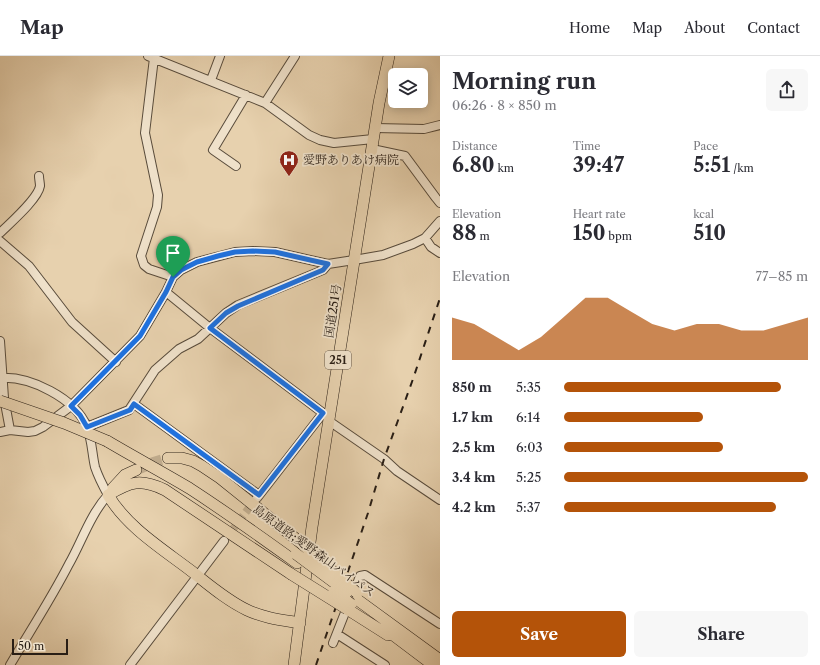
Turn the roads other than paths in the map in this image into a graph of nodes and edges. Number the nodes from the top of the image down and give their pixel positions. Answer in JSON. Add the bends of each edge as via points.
{"nodes":[{"id":1,"x":220,"y":56,"type":"edge"},
{"id":2,"x":295,"y":56,"type":"edge"},
{"id":3,"x":389,"y":56,"type":"edge"},
{"id":4,"x":151,"y":57,"type":"edge"},
{"id":5,"x":211,"y":80,"type":"junction"},
{"id":6,"x":246,"y":94,"type":"junction"},
{"id":7,"x":265,"y":103,"type":"junction"},
{"id":8,"x":440,"y":125,"type":"edge"},
{"id":9,"x":375,"y":128,"type":"junction"},
{"id":10,"x":372,"y":144,"type":"junction"},
{"id":11,"x":236,"y":166,"type":"dead end"},
{"id":12,"x":39,"y":176,"type":"dead end"},
{"id":13,"x":440,"y":203,"type":"edge"},
{"id":14,"x":440,"y":221,"type":"edge"},
{"id":15,"x":0,"y":233,"type":"edge"},
{"id":16,"x":425,"y":238,"type":"junction"},
{"id":17,"x":0,"y":241,"type":"edge"},
{"id":18,"x":440,"y":253,"type":"edge"},
{"id":19,"x":354,"y":260,"type":"junction"},
{"id":20,"x":328,"y":264,"type":"junction"},
{"id":21,"x":173,"y":277,"type":"junction"},
{"id":22,"x":166,"y":292,"type":"junction"},
{"id":23,"x":210,"y":328,"type":"junction"},
{"id":24,"x":0,"y":342,"type":"edge"},
{"id":25,"x":116,"y":362,"type":"junction"},
{"id":26,"x":1,"y":378,"type":"edge"},
{"id":27,"x":1,"y":400,"type":"edge"},
{"id":28,"x":134,"y":404,"type":"junction"},
{"id":29,"x":71,"y":406,"type":"junction"},
{"id":30,"x":327,"y":416,"type":"junction"},
{"id":31,"x":87,"y":427,"type":"junction"},
{"id":32,"x":10,"y":430,"type":"junction"},
{"id":33,"x":0,"y":432,"type":"edge"},
{"id":34,"x":167,"y":467,"type":"junction"},
{"id":35,"x":136,"y":470,"type":"tunnel mouth"},
{"id":36,"x":108,"y":495,"type":"junction"},
{"id":37,"x":440,"y":500,"type":"edge"},
{"id":38,"x":224,"y":541,"type":"tunnel mouth"},
{"id":39,"x":198,"y":576,"type":"junction"},
{"id":40,"x":353,"y":601,"type":"junction"},
{"id":41,"x":300,"y":623,"type":"junction"},
{"id":42,"x":440,"y":624,"type":"edge"},
{"id":43,"x":337,"y":634,"type":"junction"},
{"id":44,"x":333,"y":643,"type":"dead end"},
{"id":45,"x":440,"y":656,"type":"edge"},
{"id":46,"x":440,"y":660,"type":"edge"},
{"id":47,"x":10,"y":665,"type":"edge"},
{"id":48,"x":130,"y":665,"type":"edge"},
{"id":49,"x":294,"y":665,"type":"edge"},
{"id":50,"x":385,"y":665,"type":"edge"},
{"id":51,"x":433,"y":665,"type":"edge"}],
"edges":[{"from":1,"to":5,"type":"street"},
{"from":2,"to":7,"type":"street"},
{"from":3,"to":9,"type":"highway","name":"国道251号","number":"251"},
{"from":4,"to":5,"type":"street"},
{"from":4,"to":21,"type":"street","via":[[145,133],[158,195],[141,256],[144,265],[149,269]]},
{"from":5,"to":6,"type":"street"},
{"from":6,"to":7,"type":"street"},
{"from":6,"to":11,"type":"street","via":[[213,150]]},
{"from":7,"to":10,"type":"street","via":[[320,140]]},
{"from":8,"to":9,"type":"street","via":[[424,129]]},
{"from":9,"to":10,"type":"highway","name":"国道251号","number":"251"},
{"from":10,"to":13,"type":"street","via":[[405,156]]},
{"from":10,"to":19,"type":"highway","name":"国道251号","number":"251"},
{"from":12,"to":15,"type":"street","via":[[38,192]]},
{"from":14,"to":16,"type":"street"},
{"from":16,"to":18,"type":"street","via":[[431,247]]},
{"from":16,"to":19,"type":"street","via":[[384,255]]},
{"from":17,"to":25,"type":"street","via":[[29,266],[72,322]]},
{"from":19,"to":20,"type":"street"},
{"from":19,"to":30,"type":"highway","name":"国道251号","number":"251"},
{"from":20,"to":21,"type":"street","via":[[275,252],[247,251],[197,262]]},
{"from":20,"to":23,"type":"street","via":[[323,270],[238,306]]},
{"from":21,"to":22,"type":"street"},
{"from":22,"to":23,"type":"street"},
{"from":22,"to":25,"type":"street","via":[[140,336]]},
{"from":23,"to":28,"type":"street","via":[[198,339],[179,349],[155,370]]},
{"from":23,"to":30,"type":"street"},
{"from":24,"to":26,"type":"street"},
{"from":25,"to":29,"type":"street"},
{"from":26,"to":27,"type":"street"},
{"from":26,"to":29,"type":"street","via":[[23,380],[40,386]]},
{"from":27,"to":32,"type":"street"},
{"from":27,"to":34,"type":"highway","name":"島原道路;愛野森山バイパス","bridge":true,"via":[[64,423]]},
{"from":28,"to":30,"type":"street","via":[[257,497]]},
{"from":28,"to":31,"type":"street","via":[[130,410]]},
{"from":29,"to":31,"type":"street"},
{"from":29,"to":32,"type":"street","via":[[36,431]]},
{"from":30,"to":37,"type":"street","via":[[397,471]]},
{"from":30,"to":41,"type":"highway","name":"国道251号","number":"251"},
{"from":31,"to":36,"type":"street","via":[[95,466]]},
{"from":32,"to":33,"type":"street"},
{"from":34,"to":40,"type":"highway","name":"島原道路;愛野森山バイパス","bridge":true,"via":[[225,502]]},
{"from":34,"to":40,"type":"highway","bridge":true,"via":[[182,458],[193,461],[220,478],[301,543]]},
{"from":35,"to":36,"type":"highway","via":[[116,483]]},
{"from":36,"to":39,"type":"highway","via":[[128,521]]},
{"from":36,"to":40,"type":"highway","bridge":true,"via":[[124,485],[142,482],[153,484],[291,574]]},
{"from":36,"to":47,"type":"street","via":[[98,506],[62,577]]},
{"from":38,"to":39,"type":"street"},
{"from":39,"to":41,"type":"highway","via":[[248,610],[267,617]]},
{"from":39,"to":48,"type":"street"},
{"from":40,"to":45,"type":"highway"},
{"from":40,"to":46,"type":"highway","name":"島原道路;愛野森山バイパス"},
{"from":40,"to":51,"type":"highway"},
{"from":41,"to":49,"type":"highway","name":"国道251号","number":"251"},
{"from":42,"to":43,"type":"street","via":[[363,575],[360,576]]},
{"from":43,"to":44,"type":"street"},
{"from":43,"to":50,"type":"street"}]}
